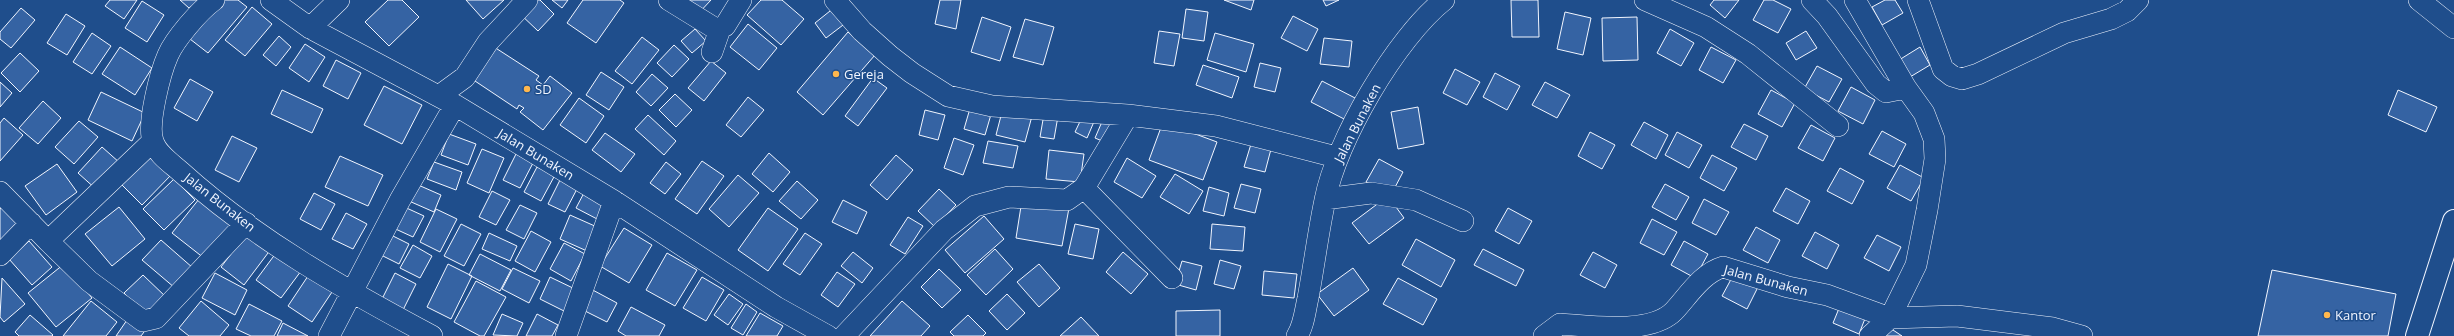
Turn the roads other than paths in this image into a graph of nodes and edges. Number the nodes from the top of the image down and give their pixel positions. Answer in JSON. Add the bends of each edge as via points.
{"nodes":[{"id":1,"x":214,"y":0,"type":"edge"},
{"id":2,"x":271,"y":0,"type":"edge"},
{"id":3,"x":339,"y":0,"type":"edge"},
{"id":4,"x":527,"y":0,"type":"edge"},
{"id":5,"x":669,"y":0,"type":"edge"},
{"id":6,"x":741,"y":0,"type":"edge"},
{"id":7,"x":836,"y":0,"type":"edge"},
{"id":8,"x":1444,"y":0,"type":"edge"},
{"id":9,"x":1645,"y":0,"type":"edge"},
{"id":10,"x":1812,"y":0,"type":"edge"},
{"id":11,"x":1855,"y":0,"type":"edge"},
{"id":12,"x":1918,"y":0,"type":"edge"},
{"id":13,"x":2138,"y":0,"type":"edge"},
{"id":14,"x":2419,"y":0,"type":"edge"},
{"id":15,"x":310,"y":28,"type":"junction"},
{"id":16,"x":2454,"y":28,"type":"edge"},
{"id":17,"x":720,"y":29,"type":"junction"},
{"id":18,"x":712,"y":52,"type":"dead end"},
{"id":19,"x":1906,"y":88,"type":"junction"},
{"id":20,"x":447,"y":100,"type":"junction"},
{"id":21,"x":1128,"y":115,"type":"junction"},
{"id":22,"x":1838,"y":126,"type":"dead end"},
{"id":23,"x":153,"y":141,"type":"junction"},
{"id":24,"x":1336,"y":157,"type":"junction"},
{"id":25,"x":1084,"y":188,"type":"junction"},
{"id":26,"x":0,"y":192,"type":"edge"},
{"id":27,"x":1325,"y":199,"type":"junction"},
{"id":28,"x":614,"y":201,"type":"junction"},
{"id":29,"x":1463,"y":221,"type":"dead end"},
{"id":30,"x":2454,"y":221,"type":"edge"},
{"id":31,"x":30,"y":223,"type":"junction"},
{"id":32,"x":246,"y":223,"type":"junction"},
{"id":33,"x":48,"y":241,"type":"junction"},
{"id":34,"x":0,"y":255,"type":"edge"},
{"id":35,"x":1172,"y":278,"type":"dead end"},
{"id":36,"x":350,"y":292,"type":"junction"},
{"id":37,"x":1890,"y":318,"type":"junction"},
{"id":38,"x":329,"y":336,"type":"edge"},
{"id":39,"x":432,"y":336,"type":"edge"},
{"id":40,"x":566,"y":336,"type":"edge"},
{"id":41,"x":828,"y":336,"type":"edge"},
{"id":42,"x":844,"y":336,"type":"edge"},
{"id":43,"x":1297,"y":336,"type":"edge"},
{"id":44,"x":1544,"y":336,"type":"edge"},
{"id":45,"x":1870,"y":336,"type":"edge"},
{"id":46,"x":2082,"y":336,"type":"edge"},
{"id":47,"x":2417,"y":336,"type":"edge"}],
"edges":[{"from":1,"to":23,"type":"street","via":[[192,23],[168,55],[153,116]]},
{"from":2,"to":15,"type":"street","name":"Jalan Bunaken"},
{"from":3,"to":15,"type":"street"},
{"from":4,"to":20,"type":"street","via":[[488,42]]},
{"from":5,"to":17,"type":"street","via":[[710,26]]},
{"from":6,"to":17,"type":"street","via":[[725,26]]},
{"from":7,"to":21,"type":"street","via":[[862,31],[890,56],[948,96],[992,106]]},
{"from":8,"to":24,"type":"street","name":"Jalan Bunaken","via":[[1406,41],[1378,80]]},
{"from":9,"to":22,"type":"street","via":[[1706,27],[1748,54]]},
{"from":10,"to":19,"type":"street","via":[[1827,16],[1876,84],[1886,92]]},
{"from":11,"to":19,"type":"street"},
{"from":12,"to":13,"type":"street","via":[[1943,69],[1952,76],[1962,79],[1978,74],[2064,33],[2111,19],[2127,11]]},
{"from":14,"to":16,"type":"street"},
{"from":15,"to":20,"type":"street","name":"Jalan Bunaken"},
{"from":17,"to":18,"type":"street"},
{"from":19,"to":37,"type":"street","via":[[1924,113],[1934,139],[1935,159],[1928,210],[1916,266]]},
{"from":20,"to":28,"type":"street","name":"Jalan Bunaken"},
{"from":20,"to":36,"type":"street","via":[[400,200]]},
{"from":21,"to":24,"type":"street","via":[[1216,126]]},
{"from":21,"to":25,"type":"street"},
{"from":23,"to":32,"type":"street","name":"Jalan Bunaken","via":[[161,154],[204,193]]},
{"from":23,"to":33,"type":"street"},
{"from":24,"to":27,"type":"street","name":"Jalan Bunaken"},
{"from":25,"to":35,"type":"street"},
{"from":25,"to":42,"type":"street","via":[[1067,200],[1009,197],[975,206],[944,230]]},
{"from":26,"to":31,"type":"street"},
{"from":27,"to":29,"type":"street","via":[[1371,193],[1416,200]]},
{"from":27,"to":43,"type":"street","name":"Jalan Bunaken","via":[[1317,254],[1304,317]]},
{"from":28,"to":40,"type":"street"},
{"from":28,"to":41,"type":"street","name":"Jalan Bunaken","via":[[776,307]]},
{"from":30,"to":47,"type":"main road"},
{"from":31,"to":33,"type":"street"},
{"from":31,"to":34,"type":"street"},
{"from":32,"to":33,"type":"street","via":[[156,318],[150,321],[143,320],[89,281]]},
{"from":32,"to":36,"type":"street","name":"Jalan Bunaken"},
{"from":36,"to":38,"type":"street"},
{"from":36,"to":39,"type":"street","name":"Jalan Bunaken"},
{"from":37,"to":44,"type":"street","name":"Jalan Bunaken","via":[[1827,295],[1788,287],[1723,267],[1712,270],[1672,313],[1651,322],[1620,329],[1560,324]]},
{"from":37,"to":45,"type":"street"},
{"from":37,"to":46,"type":"street","name":"Jalan Bunaken","via":[[1957,316],[2053,328]]}]}
